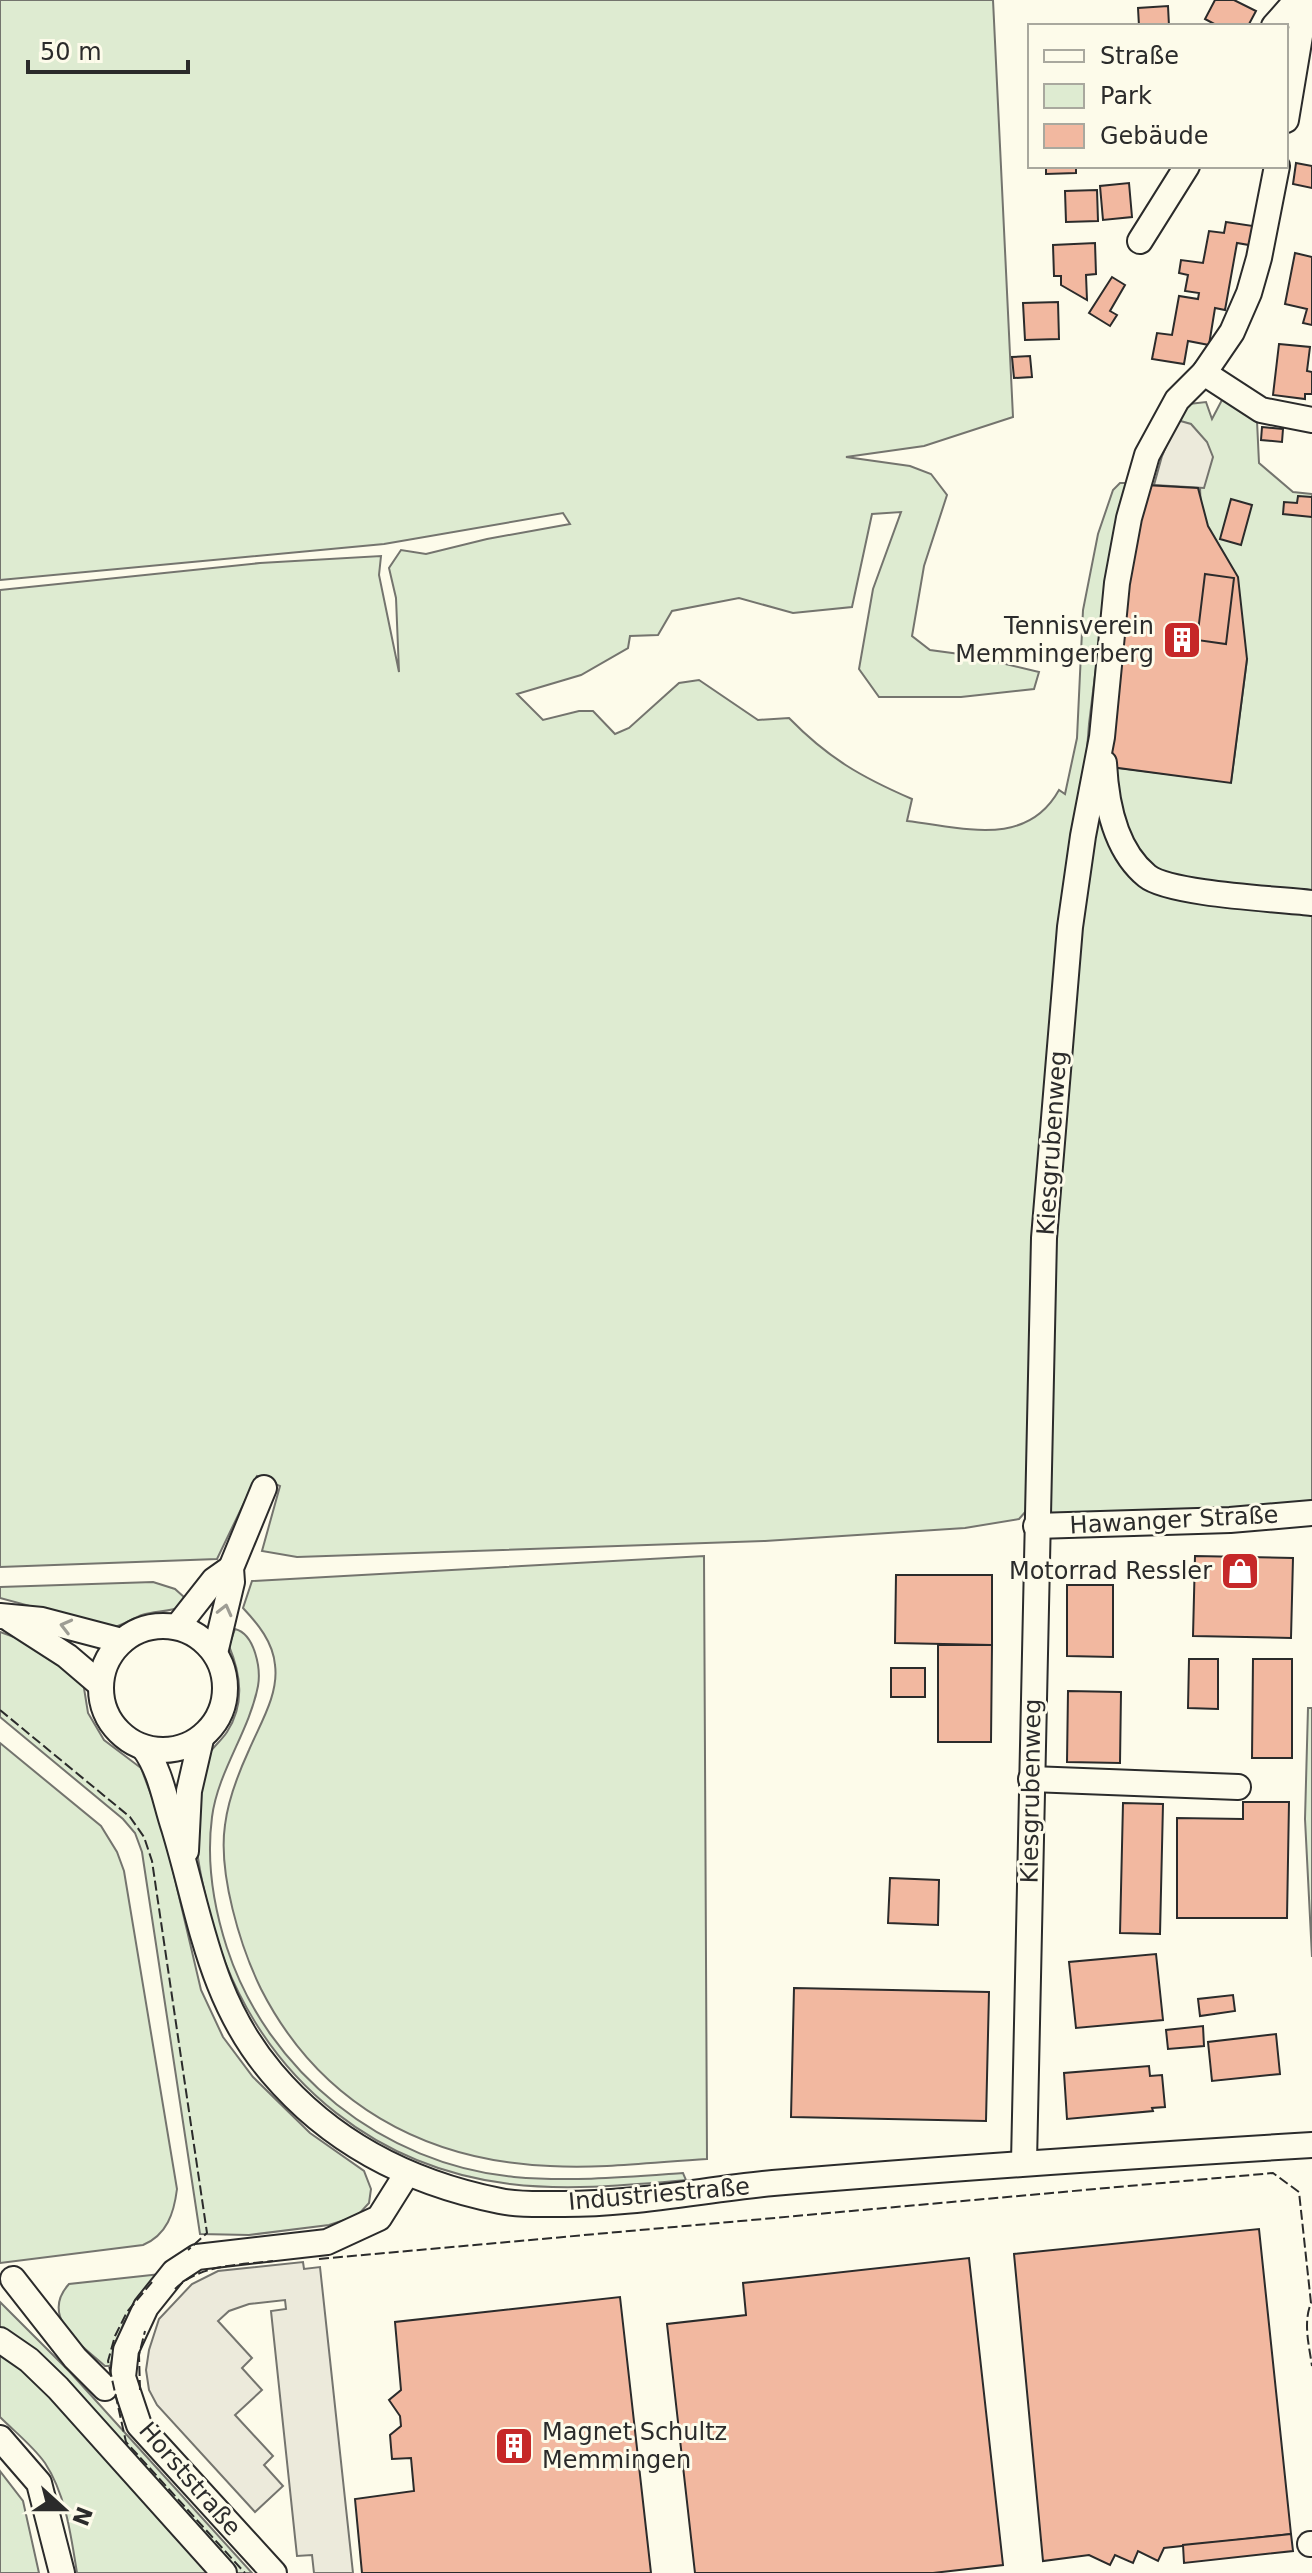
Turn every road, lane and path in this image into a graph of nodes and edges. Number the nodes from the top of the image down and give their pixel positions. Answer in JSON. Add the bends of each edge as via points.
{"nodes":[{"id":1,"x":1297,"y":0,"type":"edge"},
{"id":2,"x":1306,"y":0,"type":"edge"},
{"id":3,"x":1276,"y":24,"type":"edge"},
{"id":4,"x":1288,"y":108,"type":"edge"},
{"id":5,"x":1186,"y":168,"type":"edge"},
{"id":6,"x":1277,"y":168,"type":"edge"},
{"id":7,"x":1140,"y":241,"type":"dead end"},
{"id":8,"x":1204,"y":373,"type":"junction"},
{"id":9,"x":1312,"y":420,"type":"edge"},
{"id":10,"x":1102,"y":737,"type":"junction"},
{"id":11,"x":1312,"y":903,"type":"edge"},
{"id":12,"x":264,"y":1488,"type":"dead end"},
{"id":13,"x":1312,"y":1513,"type":"edge"},
{"id":14,"x":1036,"y":1526,"type":"junction"},
{"id":15,"x":231,"y":1568,"type":"junction"},
{"id":16,"x":4,"y":1617,"type":"edge"},
{"id":17,"x":177,"y":1627,"type":"junction"},
{"id":18,"x":122,"y":1641,"type":"junction"},
{"id":19,"x":215,"y":1653,"type":"junction"},
{"id":20,"x":101,"y":1685,"type":"junction"},
{"id":21,"x":201,"y":1739,"type":"junction"},
{"id":22,"x":144,"y":1748,"type":"junction"},
{"id":23,"x":1031,"y":1779,"type":"junction"},
{"id":24,"x":1238,"y":1787,"type":"dead end"},
{"id":25,"x":185,"y":1865,"type":"junction"},
{"id":26,"x":1312,"y":2145,"type":"edge"},
{"id":27,"x":1024,"y":2162,"type":"junction"},
{"id":28,"x":406,"y":2175,"type":"junction"},
{"id":29,"x":13,"y":2279,"type":"dead end"},
{"id":30,"x":0,"y":2340,"type":"edge"},
{"id":31,"x":105,"y":2388,"type":"dead end"},
{"id":32,"x":0,"y":2438,"type":"edge"},
{"id":33,"x":62,"y":2573,"type":"edge"},
{"id":34,"x":224,"y":2573,"type":"edge"},
{"id":35,"x":274,"y":2573,"type":"edge"}],
"edges":[{"from":1,"to":3,"type":"street"},
{"from":2,"to":4,"type":"street"},
{"from":5,"to":7,"type":"street"},
{"from":6,"to":8,"type":"street","name":"Kiesgrubenweg","via":[[1249,293],[1232,332]]},
{"from":8,"to":9,"type":"street","via":[[1261,410]]},
{"from":8,"to":10,"type":"street","name":"Kiesgrubenweg","via":[[1177,400],[1147,455],[1129,518],[1115,596]]},
{"from":10,"to":11,"type":"street","via":[[1113,819],[1127,855],[1149,878],[1182,889]]},
{"from":10,"to":14,"type":"street","name":"Kiesgrubenweg","via":[[1080,851],[1057,1062],[1044,1238]]},
{"from":12,"to":15,"type":"street","name":"Industriestraße"},
{"from":13,"to":14,"type":"street","name":"Hawanger Straße"},
{"from":14,"to":23,"type":"street","name":"Kiesgrubenweg"},
{"from":15,"to":17,"type":"street","via":[[214,1580]]},
{"from":19,"to":15,"type":"street","name":"Industriestraße","one_way":true},
{"from":18,"to":16,"type":"street","one_way":true,"via":[[42,1620]]},
{"from":16,"to":20,"type":"street","via":[[67,1656]]},
{"from":17,"to":18,"type":"street","via":[[148,1628]]},
{"from":17,"to":19,"type":"street","via":[[198,1636]]},
{"from":18,"to":20,"type":"street","via":[[108,1661]]},
{"from":19,"to":21,"type":"street","name":"Industriestraße","via":[[225,1698],[221,1714]]},
{"from":20,"to":22,"type":"street","name":"Industriestraße","via":[[109,1719],[124,1737]]},
{"from":21,"to":22,"type":"street","via":[[167,1751]]},
{"from":21,"to":25,"type":"street","name":"Industriestraße","via":[[189,1791]]},
{"from":22,"to":25,"type":"street","name":"Industriestraße","via":[[154,1761]]},
{"from":23,"to":24,"type":"street"},
{"from":23,"to":27,"type":"street","name":"Kiesgrubenweg"},
{"from":25,"to":28,"type":"street","name":"Industriestraße","via":[[209,1961],[251,2046],[316,2117]]},
{"from":26,"to":27,"type":"street","name":"Industriestraße"},
{"from":27,"to":28,"type":"street","name":"Industriestraße","via":[[573,2204],[503,2202]]},
{"from":28,"to":35,"type":"street","name":"Horststraße","via":[[379,2218],[292,2258],[197,2257],[174,2272],[146,2307],[126,2350],[123,2377],[139,2425]]},
{"from":29,"to":31,"type":"street"},
{"from":30,"to":34,"type":"street","via":[[58,2388]]},
{"from":32,"to":33,"type":"street","via":[[39,2483]]}]}
